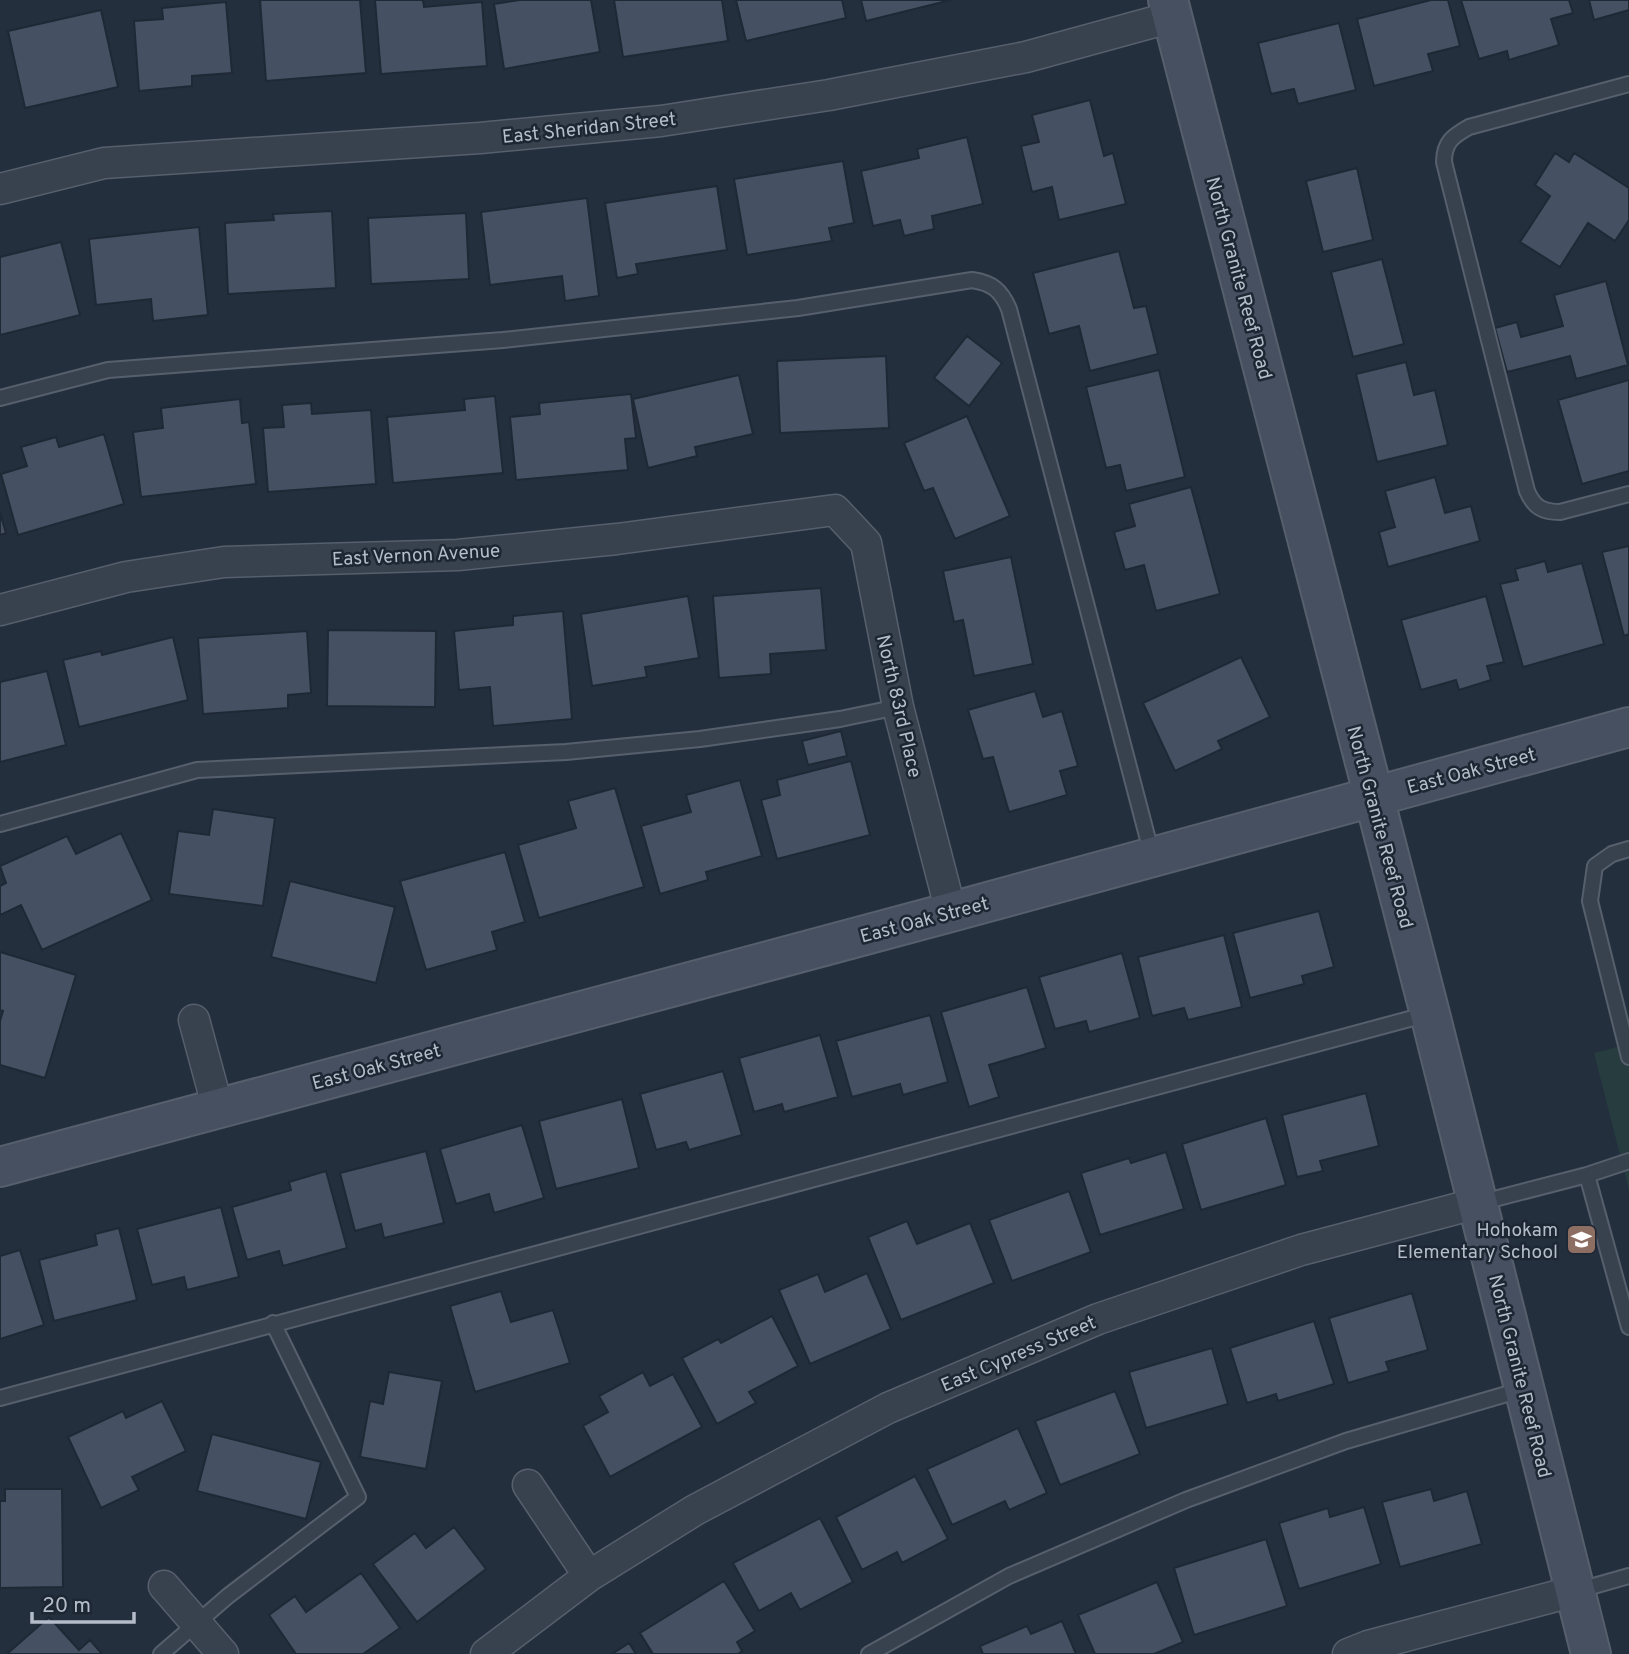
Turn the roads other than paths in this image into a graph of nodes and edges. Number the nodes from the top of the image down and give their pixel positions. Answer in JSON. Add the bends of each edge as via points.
{"nodes":[{"id":1,"x":1170,"y":9,"type":"edge"},
{"id":2,"x":1629,"y":84,"type":"edge"},
{"id":3,"x":0,"y":189,"type":"edge"},
{"id":4,"x":0,"y":398,"type":"edge"},
{"id":5,"x":1629,"y":495,"type":"edge"},
{"id":6,"x":835,"y":510,"type":"joint"},
{"id":7,"x":0,"y":610,"type":"edge"},
{"id":8,"x":898,"y":707,"type":"junction"},
{"id":9,"x":1629,"y":727,"type":"edge"},
{"id":10,"x":1374,"y":797,"type":"junction"},
{"id":11,"x":0,"y":824,"type":"edge"},
{"id":12,"x":1629,"y":849,"type":"edge"},
{"id":13,"x":1152,"y":857,"type":"junction"},
{"id":14,"x":951,"y":912,"type":"junction"},
{"id":15,"x":1430,"y":1014,"type":"junction"},
{"id":16,"x":194,"y":1020,"type":"dead end"},
{"id":17,"x":1629,"y":1057,"type":"edge"},
{"id":18,"x":218,"y":1109,"type":"junction"},
{"id":19,"x":1629,"y":1160,"type":"edge"},
{"id":20,"x":0,"y":1167,"type":"edge"},
{"id":21,"x":1587,"y":1175,"type":"junction"},
{"id":22,"x":1478,"y":1203,"type":"junction"},
{"id":23,"x":273,"y":1323,"type":"junction"},
{"id":24,"x":1629,"y":1327,"type":"edge"},
{"id":25,"x":1524,"y":1390,"type":"junction"},
{"id":26,"x":0,"y":1398,"type":"edge"},
{"id":27,"x":528,"y":1485,"type":"dead end"},
{"id":28,"x":589,"y":1576,"type":"junction"},
{"id":29,"x":1629,"y":1576,"type":"edge"},
{"id":30,"x":164,"y":1586,"type":"dead end"},
{"id":31,"x":1574,"y":1591,"type":"junction"},
{"id":32,"x":197,"y":1623,"type":"junction"},
{"id":33,"x":161,"y":1654,"type":"edge"},
{"id":34,"x":223,"y":1654,"type":"edge"},
{"id":35,"x":485,"y":1654,"type":"edge"},
{"id":36,"x":869,"y":1654,"type":"edge"},
{"id":37,"x":1348,"y":1654,"type":"edge"},
{"id":38,"x":1591,"y":1654,"type":"edge"}],
"edges":[{"from":1,"to":3,"type":"street","name":"East Sheridan Street","via":[[1026,57],[661,121],[104,163]]},
{"from":1,"to":10,"type":"street","name":"North Granite Reef Road"},
{"from":2,"to":5,"type":"lane","via":[[1469,127],[1449,141],[1444,162],[1531,502],[1549,512],[1560,512]]},
{"from":4,"to":13,"type":"lane","via":[[108,370],[503,340],[798,308],[972,280],[984,282],[1004,297],[1009,309]]},
{"from":6,"to":7,"type":"street","name":"East Vernon Avenue","via":[[458,555],[224,562],[126,577]]},
{"from":6,"to":8,"type":"street","name":"North 83rd Place","via":[[866,542]]},
{"from":8,"to":11,"type":"lane","via":[[700,739],[566,752],[197,771]]},
{"from":8,"to":14,"type":"street","name":"North 83rd Place"},
{"from":9,"to":10,"type":"street","name":"East Oak Street"},
{"from":10,"to":13,"type":"street","name":"East Oak Street"},
{"from":10,"to":15,"type":"street","name":"North Granite Reef Road"},
{"from":12,"to":17,"type":"lane","via":[[1595,866],[1591,901]]},
{"from":13,"to":14,"type":"street","name":"East Oak Street"},
{"from":14,"to":18,"type":"street","name":"East Oak Street"},
{"from":15,"to":22,"type":"street","name":"North Granite Reef Road"},
{"from":15,"to":23,"type":"lane"},
{"from":16,"to":18,"type":"street"},
{"from":18,"to":20,"type":"street","name":"East Oak Street"},
{"from":19,"to":21,"type":"lane"},
{"from":21,"to":22,"type":"lane"},
{"from":21,"to":24,"type":"lane"},
{"from":22,"to":25,"type":"street","name":"North Granite Reef Road"},
{"from":22,"to":28,"type":"street","name":"East Cypress Street","via":[[1301,1250],[1098,1319],[888,1408],[695,1510]]},
{"from":23,"to":26,"type":"lane"},
{"from":23,"to":32,"type":"lane","via":[[358,1497]]},
{"from":25,"to":31,"type":"street","name":"North Granite Reef Road"},
{"from":25,"to":36,"type":"lane","via":[[1346,1441],[1186,1500],[1009,1576]]},
{"from":27,"to":28,"type":"street"},
{"from":28,"to":35,"type":"street","name":"East Cypress Street"},
{"from":29,"to":31,"type":"lane"},
{"from":30,"to":32,"type":"street"},
{"from":31,"to":37,"type":"street"},
{"from":31,"to":38,"type":"street","name":"North Granite Reef Road"},
{"from":32,"to":33,"type":"lane"},
{"from":32,"to":34,"type":"street"}]}
